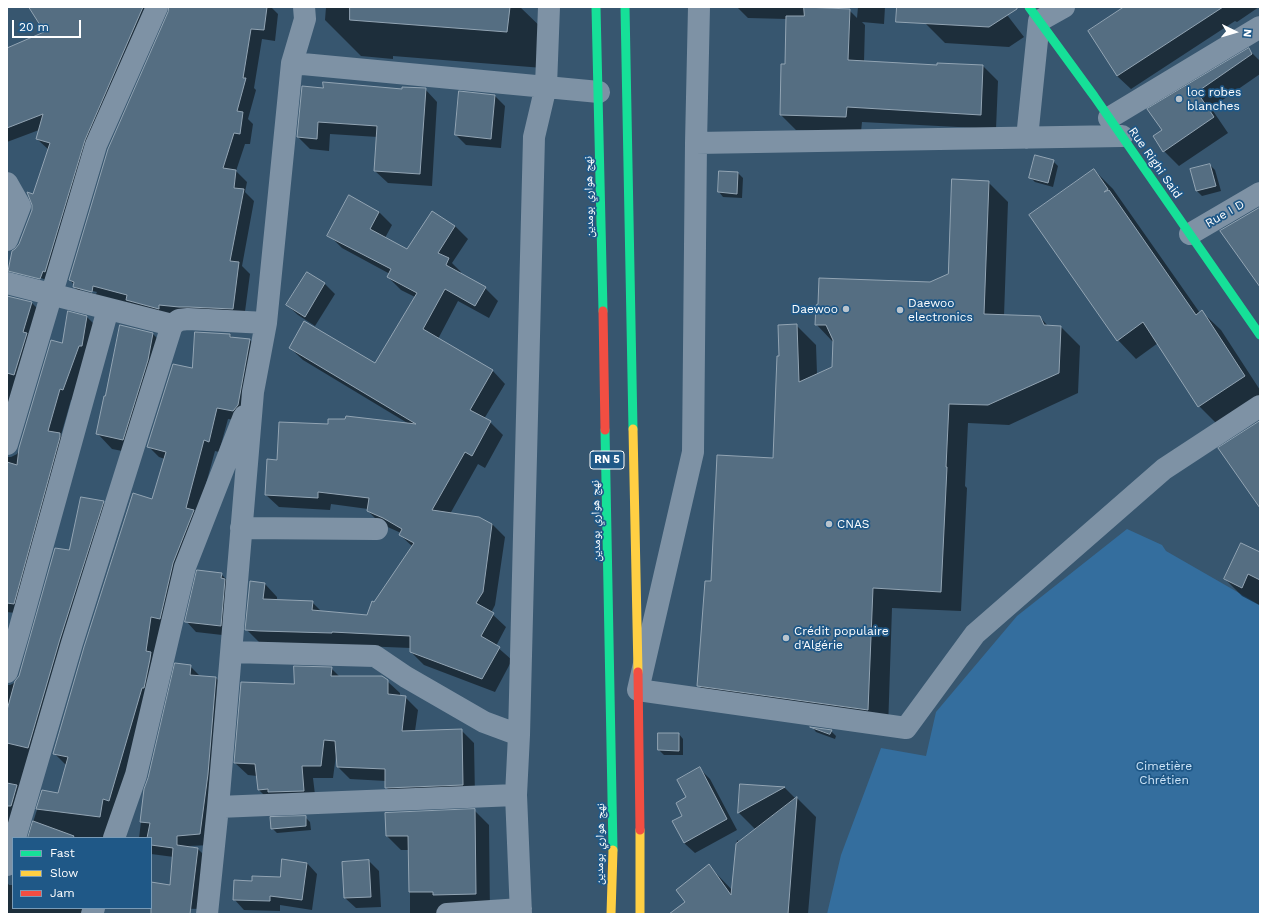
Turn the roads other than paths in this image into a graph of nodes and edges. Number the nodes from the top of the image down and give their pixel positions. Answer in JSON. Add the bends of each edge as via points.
{"nodes":[{"id":1,"x":157,"y":7,"type":"edge"},
{"id":2,"x":304,"y":7,"type":"edge"},
{"id":3,"x":549,"y":7,"type":"edge"},
{"id":4,"x":596,"y":7,"type":"edge"},
{"id":5,"x":625,"y":7,"type":"edge"},
{"id":6,"x":699,"y":7,"type":"edge"},
{"id":7,"x":1064,"y":7,"type":"edge"},
{"id":8,"x":1034,"y":14,"type":"edge"},
{"id":9,"x":1260,"y":27,"type":"edge"},
{"id":10,"x":292,"y":63,"type":"junction"},
{"id":11,"x":546,"y":86,"type":"junction"},
{"id":12,"x":599,"y":92,"type":"junction"},
{"id":13,"x":1109,"y":118,"type":"junction"},
{"id":14,"x":1122,"y":136,"type":"junction"},
{"id":15,"x":1028,"y":138,"type":"junction"},
{"id":16,"x":696,"y":143,"type":"junction"},
{"id":17,"x":7,"y":183,"type":"edge"},
{"id":18,"x":1260,"y":193,"type":"edge"},
{"id":19,"x":1190,"y":234,"type":"junction"},
{"id":20,"x":7,"y":240,"type":"edge"},
{"id":21,"x":7,"y":284,"type":"edge"},
{"id":22,"x":51,"y":295,"type":"junction"},
{"id":23,"x":108,"y":309,"type":"junction"},
{"id":24,"x":266,"y":323,"type":"junction"},
{"id":25,"x":172,"y":325,"type":"junction"},
{"id":26,"x":1260,"y":335,"type":"edge"},
{"id":27,"x":253,"y":392,"type":"junction"},
{"id":28,"x":1260,"y":406,"type":"edge"},
{"id":29,"x":7,"y":444,"type":"edge"},
{"id":30,"x":242,"y":528,"type":"junction"},
{"id":31,"x":377,"y":529,"type":"dead end"},
{"id":32,"x":232,"y":652,"type":"junction"},
{"id":33,"x":7,"y":672,"type":"edge"},
{"id":34,"x":638,"y":690,"type":"junction"},
{"id":35,"x":519,"y":735,"type":"junction"},
{"id":36,"x":516,"y":795,"type":"junction"},
{"id":37,"x":218,"y":807,"type":"junction"},
{"id":38,"x":15,"y":837,"type":"edge"},
{"id":39,"x":114,"y":837,"type":"edge"},
{"id":40,"x":12,"y":849,"type":"edge"},
{"id":41,"x":7,"y":865,"type":"edge"},
{"id":42,"x":521,"y":911,"type":"edge"},
{"id":43,"x":207,"y":914,"type":"edge"},
{"id":44,"x":448,"y":914,"type":"edge"},
{"id":45,"x":610,"y":914,"type":"edge"},
{"id":46,"x":640,"y":914,"type":"edge"}],
"edges":[{"from":1,"to":22,"type":"street","via":[[96,146]]},
{"from":2,"to":10,"type":"street","via":[[305,19]]},
{"from":3,"to":11,"type":"street"},
{"from":4,"to":12,"type":"main road","name":"نهج هواري بومدين","number":"RN 5"},
{"from":5,"to":34,"type":"main road","number":"RN 5"},
{"from":6,"to":16,"type":"street"},
{"from":7,"to":8,"type":"street"},
{"from":8,"to":13,"type":"main road","name":"Rue Righi Said"},
{"from":8,"to":15,"type":"street"},
{"from":9,"to":13,"type":"street"},
{"from":10,"to":11,"type":"street"},
{"from":10,"to":24,"type":"street"},
{"from":11,"to":12,"type":"street"},
{"from":11,"to":35,"type":"street","via":[[534,137]]},
{"from":12,"to":45,"type":"main road","name":"نهج هواري بومدين","number":"RN 5","via":[[613,822]]},
{"from":13,"to":14,"type":"main road","name":"Rue Righi Said"},
{"from":14,"to":15,"type":"street"},
{"from":14,"to":19,"type":"main road","name":"Rue Righi Said"},
{"from":15,"to":16,"type":"street"},
{"from":16,"to":34,"type":"street","via":[[692,452]]},
{"from":17,"to":20,"type":"street","via":[[20,206]]},
{"from":18,"to":19,"type":"street","name":"Rue I D"},
{"from":19,"to":26,"type":"main road","name":"Rue Righi Said"},
{"from":21,"to":22,"type":"street"},
{"from":22,"to":23,"type":"street"},
{"from":22,"to":29,"type":"street"},
{"from":23,"to":25,"type":"street"},
{"from":23,"to":33,"type":"street"},
{"from":24,"to":25,"type":"street","via":[[188,319],[179,320]]},
{"from":24,"to":27,"type":"street"},
{"from":25,"to":38,"type":"street","via":[[72,643]]},
{"from":27,"to":30,"type":"street"},
{"from":27,"to":39,"type":"street","via":[[185,567],[136,775]]},
{"from":28,"to":34,"type":"street","via":[[1164,469],[975,634],[906,728]]},
{"from":30,"to":31,"type":"street"},
{"from":30,"to":32,"type":"street"},
{"from":32,"to":35,"type":"street","via":[[375,656],[484,722]]},
{"from":32,"to":37,"type":"street"},
{"from":34,"to":46,"type":"main road","number":"RN 5"},
{"from":35,"to":36,"type":"street"},
{"from":36,"to":37,"type":"street"},
{"from":36,"to":42,"type":"street"},
{"from":37,"to":43,"type":"street"},
{"from":40,"to":41,"type":"street"},
{"from":42,"to":44,"type":"street"}]}
